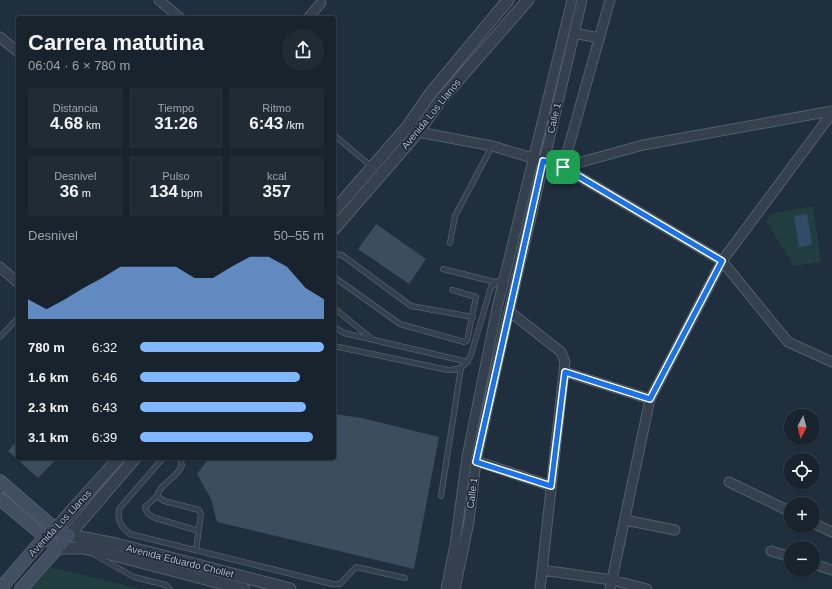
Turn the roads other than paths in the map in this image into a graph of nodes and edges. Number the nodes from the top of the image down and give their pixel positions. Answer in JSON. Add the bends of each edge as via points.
{"nodes":[{"id":1,"x":159,"y":0,"type":"edge"},
{"id":2,"x":508,"y":0,"type":"edge"},
{"id":3,"x":528,"y":0,"type":"edge"},
{"id":4,"x":572,"y":0,"type":"edge"},
{"id":5,"x":582,"y":0,"type":"edge"},
{"id":6,"x":610,"y":0,"type":"edge"},
{"id":7,"x":321,"y":3,"type":"dead end"},
{"id":8,"x":178,"y":16,"type":"edge"},
{"id":9,"x":310,"y":16,"type":"edge"},
{"id":10,"x":574,"y":33,"type":"junction"},
{"id":11,"x":0,"y":37,"type":"edge"},
{"id":12,"x":599,"y":38,"type":"junction"},
{"id":13,"x":16,"y":50,"type":"edge"},
{"id":14,"x":832,"y":112,"type":"edge"},
{"id":15,"x":408,"y":126,"type":"junction"},
{"id":16,"x":418,"y":132,"type":"junction"},
{"id":17,"x":336,"y":137,"type":"edge"},
{"id":18,"x":492,"y":146,"type":"junction"},
{"id":19,"x":539,"y":160,"type":"junction"},
{"id":20,"x":372,"y":167,"type":"junction"},
{"id":21,"x":563,"y":167,"type":"junction"},
{"id":22,"x":336,"y":208,"type":"edge"},
{"id":23,"x":336,"y":227,"type":"edge"},
{"id":24,"x":450,"y":243,"type":"dead end"},
{"id":25,"x":336,"y":254,"type":"edge"},
{"id":26,"x":722,"y":261,"type":"junction"},
{"id":27,"x":0,"y":267,"type":"edge"},
{"id":28,"x":443,"y":269,"type":"dead end"},
{"id":29,"x":505,"y":276,"type":"junction"},
{"id":30,"x":336,"y":277,"type":"edge"},
{"id":31,"x":16,"y":281,"type":"edge"},
{"id":32,"x":495,"y":282,"type":"junction"},
{"id":33,"x":452,"y":290,"type":"dead end"},
{"id":34,"x":336,"y":310,"type":"edge"},
{"id":35,"x":509,"y":311,"type":"junction"},
{"id":36,"x":473,"y":317,"type":"junction"},
{"id":37,"x":16,"y":320,"type":"edge"},
{"id":38,"x":336,"y":329,"type":"edge"},
{"id":39,"x":0,"y":337,"type":"edge"},
{"id":40,"x":373,"y":340,"type":"junction"},
{"id":41,"x":336,"y":346,"type":"edge"},
{"id":42,"x":468,"y":362,"type":"junction"},
{"id":43,"x":832,"y":362,"type":"edge"},
{"id":44,"x":461,"y":368,"type":"junction"},
{"id":45,"x":565,"y":372,"type":"junction"},
{"id":46,"x":650,"y":399,"type":"junction"},
{"id":47,"x":117,"y":460,"type":"edge"},
{"id":48,"x":133,"y":460,"type":"edge"},
{"id":49,"x":162,"y":460,"type":"edge"},
{"id":50,"x":180,"y":460,"type":"edge"},
{"id":51,"x":476,"y":462,"type":"junction"},
{"id":52,"x":0,"y":481,"type":"edge"},
{"id":53,"x":729,"y":482,"type":"dead end"},
{"id":54,"x":551,"y":486,"type":"junction"},
{"id":55,"x":157,"y":496,"type":"junction"},
{"id":56,"x":441,"y":496,"type":"dead end"},
{"id":57,"x":0,"y":499,"type":"edge"},
{"id":58,"x":784,"y":509,"type":"edge"},
{"id":59,"x":625,"y":520,"type":"junction"},
{"id":60,"x":820,"y":526,"type":"edge"},
{"id":61,"x":55,"y":529,"type":"junction"},
{"id":62,"x":675,"y":530,"type":"dead end"},
{"id":63,"x":199,"y":531,"type":"junction"},
{"id":64,"x":832,"y":532,"type":"edge"},
{"id":65,"x":69,"y":535,"type":"junction"},
{"id":66,"x":44,"y":538,"type":"junction"},
{"id":67,"x":58,"y":548,"type":"junction"},
{"id":68,"x":83,"y":548,"type":"junction"},
{"id":69,"x":196,"y":550,"type":"junction"},
{"id":70,"x":771,"y":551,"type":"dead end"},
{"id":71,"x":784,"y":555,"type":"edge"},
{"id":72,"x":820,"y":566,"type":"edge"},
{"id":73,"x":542,"y":570,"type":"junction"},
{"id":74,"x":832,"y":570,"type":"edge"},
{"id":75,"x":405,"y":578,"type":"dead end"},
{"id":76,"x":612,"y":580,"type":"junction"},
{"id":77,"x":0,"y":589,"type":"edge"},
{"id":78,"x":21,"y":589,"type":"edge"},
{"id":79,"x":170,"y":589,"type":"edge"},
{"id":80,"x":244,"y":589,"type":"edge"},
{"id":81,"x":290,"y":589,"type":"edge"},
{"id":82,"x":446,"y":589,"type":"edge"},
{"id":83,"x":455,"y":589,"type":"edge"},
{"id":84,"x":540,"y":589,"type":"edge"},
{"id":85,"x":610,"y":589,"type":"edge"},
{"id":86,"x":648,"y":589,"type":"edge"}],
"edges":[{"from":1,"to":8,"type":"street"},
{"from":2,"to":15,"type":"street","name":"Avenida Los Llanos","via":[[430,94]]},
{"from":3,"to":16,"type":"street","name":"Avenida Los Llanos","via":[[439,102]]},
{"from":4,"to":19,"type":"street","name":"Calle 1"},
{"from":5,"to":10,"type":"street","name":"Calle 1"},
{"from":6,"to":12,"type":"street"},
{"from":7,"to":9,"type":"street"},
{"from":10,"to":12,"type":"street"},
{"from":10,"to":19,"type":"street","name":"Calle 1"},
{"from":11,"to":13,"type":"street"},
{"from":12,"to":21,"type":"street"},
{"from":14,"to":21,"type":"street","via":[[643,144]]},
{"from":14,"to":26,"type":"street"},
{"from":15,"to":16,"type":"street"},
{"from":15,"to":20,"type":"street","name":"Avenida Los Llanos"},
{"from":16,"to":18,"type":"street"},
{"from":16,"to":23,"type":"street","name":"Avenida Los Llanos"},
{"from":17,"to":20,"type":"lane"},
{"from":18,"to":19,"type":"street"},
{"from":18,"to":24,"type":"lane","via":[[455,216]]},
{"from":19,"to":21,"type":"street"},
{"from":19,"to":29,"type":"street","name":"Calle 1"},
{"from":19,"to":35,"type":"street","name":"Calle 1"},
{"from":20,"to":22,"type":"street","name":"Avenida Los Llanos"},
{"from":21,"to":26,"type":"street"},
{"from":25,"to":36,"type":"lane","via":[[342,255],[411,306]]},
{"from":26,"to":43,"type":"street","via":[[788,342]]},
{"from":26,"to":46,"type":"street"},
{"from":27,"to":31,"type":"street"},
{"from":28,"to":32,"type":"lane"},
{"from":29,"to":32,"type":"lane"},
{"from":29,"to":82,"type":"street","name":"Calle 1","via":[[467,457],[455,546]]},
{"from":30,"to":36,"type":"lane","via":[[404,326],[464,342],[469,338]]},
{"from":32,"to":42,"type":"lane","via":[[488,292]]},
{"from":33,"to":36,"type":"lane","via":[[476,297]]},
{"from":34,"to":40,"type":"lane"},
{"from":35,"to":45,"type":"street","via":[[561,352]]},
{"from":35,"to":51,"type":"street","name":"Calle 1"},
{"from":37,"to":39,"type":"lane"},
{"from":38,"to":40,"type":"lane"},
{"from":40,"to":42,"type":"lane"},
{"from":41,"to":44,"type":"lane","via":[[448,370]]},
{"from":42,"to":44,"type":"lane"},
{"from":44,"to":56,"type":"lane"},
{"from":45,"to":46,"type":"street"},
{"from":45,"to":54,"type":"street"},
{"from":46,"to":59,"type":"street"},
{"from":47,"to":61,"type":"street","name":"Avenida Los Llanos"},
{"from":48,"to":65,"type":"street","name":"Avenida Los Llanos"},
{"from":49,"to":69,"type":"lane","via":[[119,509],[120,522],[123,529],[130,534]]},
{"from":50,"to":55,"type":"lane","via":[[182,465],[180,470],[163,486]]},
{"from":51,"to":54,"type":"street"},
{"from":51,"to":83,"type":"street","name":"Calle 1","via":[[469,522]]},
{"from":52,"to":61,"type":"main road"},
{"from":53,"to":58,"type":"street"},
{"from":54,"to":73,"type":"street"},
{"from":55,"to":63,"type":"lane","via":[[164,501],[199,510]]},
{"from":55,"to":63,"type":"lane","via":[[145,507],[148,514]]},
{"from":57,"to":66,"type":"main road"},
{"from":59,"to":62,"type":"street"},
{"from":59,"to":76,"type":"street"},
{"from":60,"to":64,"type":"street"},
{"from":61,"to":65,"type":"main road"},
{"from":61,"to":66,"type":"main road","name":"Avenida Los Llanos"},
{"from":63,"to":69,"type":"lane"},
{"from":65,"to":67,"type":"main road","name":"Avenida Los Llanos"},
{"from":65,"to":81,"type":"street","name":"Avenida Eduardo Chollet","via":[[116,544]]},
{"from":66,"to":67,"type":"main road"},
{"from":66,"to":77,"type":"main road","name":"Avenida Los Llanos"},
{"from":67,"to":68,"type":"street","name":"Avenida Eduardo Chollet"},
{"from":67,"to":78,"type":"main road","name":"Avenida Los Llanos"},
{"from":68,"to":79,"type":"lane","via":[[128,574],[166,585]]},
{"from":68,"to":80,"type":"street","name":"Avenida Eduardo Chollet"},
{"from":69,"to":75,"type":"lane","via":[[332,584],[340,584],[356,567]]},
{"from":70,"to":71,"type":"street"},
{"from":72,"to":74,"type":"street"},
{"from":73,"to":76,"type":"street"},
{"from":73,"to":84,"type":"street"},
{"from":76,"to":85,"type":"street"},
{"from":76,"to":86,"type":"street"}]}
